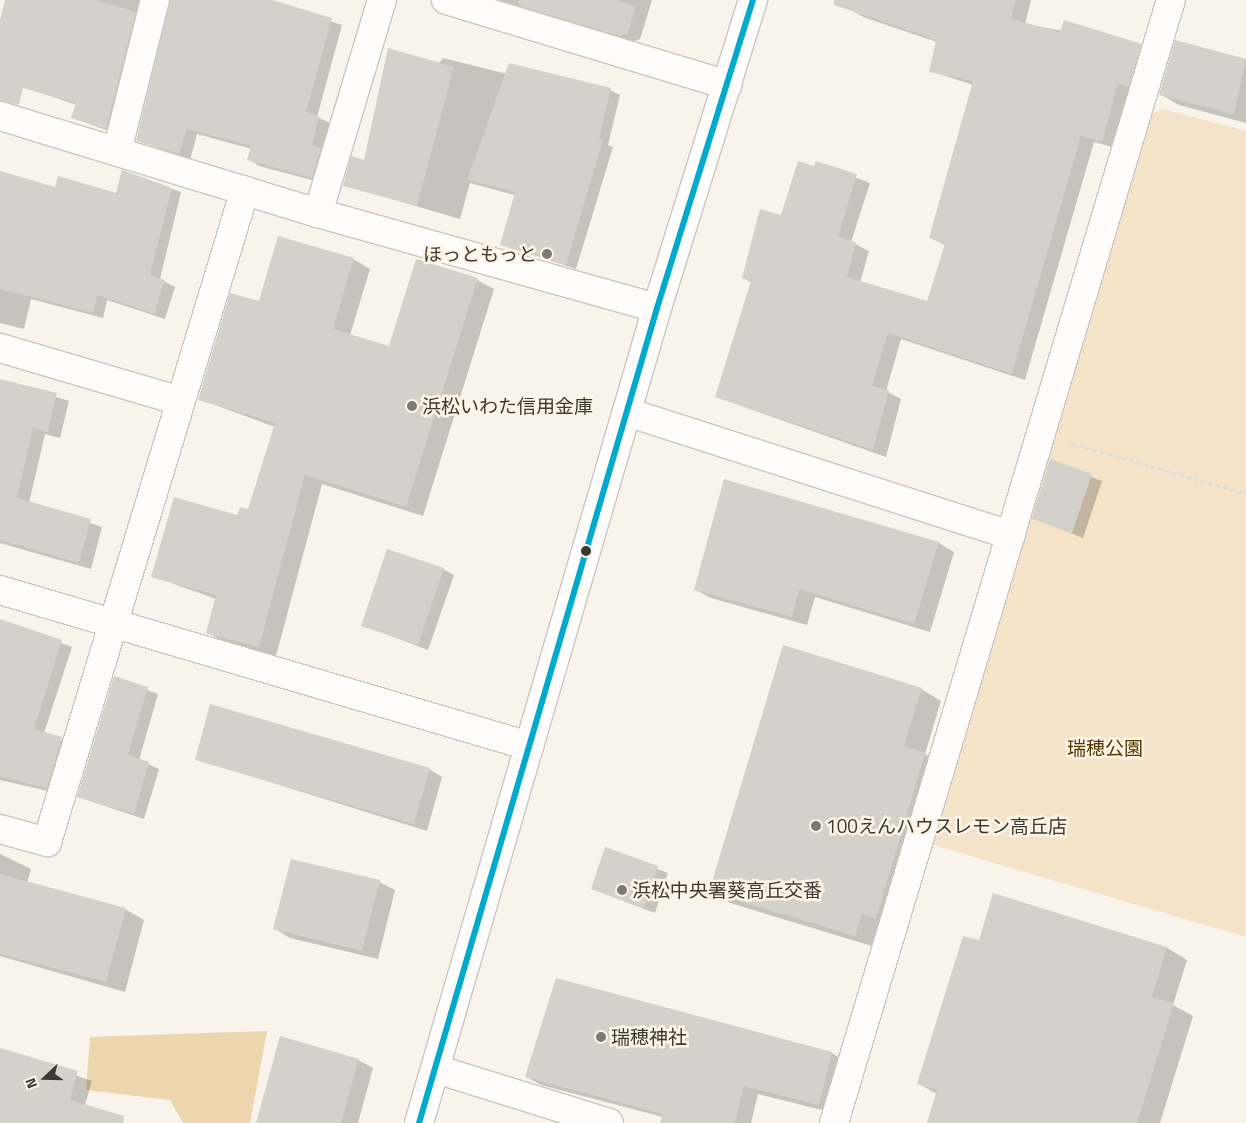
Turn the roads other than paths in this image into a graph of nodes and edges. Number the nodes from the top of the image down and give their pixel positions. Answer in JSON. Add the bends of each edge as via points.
{"nodes":[{"id":1,"x":155,"y":0,"type":"edge"},
{"id":2,"x":382,"y":0,"type":"edge"},
{"id":3,"x":446,"y":0,"type":"edge"},
{"id":4,"x":753,"y":0,"type":"edge"},
{"id":5,"x":1171,"y":0,"type":"edge"},
{"id":6,"x":727,"y":85,"type":"junction"},
{"id":7,"x":0,"y":116,"type":"edge"},
{"id":8,"x":117,"y":151,"type":"junction"},
{"id":9,"x":245,"y":190,"type":"junction"},
{"id":10,"x":318,"y":212,"type":"junction"},
{"id":11,"x":657,"y":308,"type":"junction"},
{"id":12,"x":0,"y":348,"type":"edge"},
{"id":13,"x":180,"y":401,"type":"junction"},
{"id":14,"x":627,"y":412,"type":"junction"},
{"id":15,"x":1011,"y":535,"type":"junction"},
{"id":16,"x":0,"y":590,"type":"edge"},
{"id":17,"x":113,"y":625,"type":"junction"},
{"id":18,"x":530,"y":746,"type":"junction"},
{"id":19,"x":0,"y":829,"type":"edge"},
{"id":20,"x":436,"y":1069,"type":"junction"},
{"id":21,"x":420,"y":1123,"type":"edge"},
{"id":22,"x":609,"y":1123,"type":"edge"},
{"id":23,"x":834,"y":1123,"type":"edge"}],
"edges":[{"from":1,"to":8,"type":"street"},
{"from":2,"to":10,"type":"street"},
{"from":3,"to":6,"type":"street"},
{"from":4,"to":6,"type":"street"},
{"from":5,"to":15,"type":"street"},
{"from":6,"to":11,"type":"street"},
{"from":7,"to":8,"type":"street"},
{"from":8,"to":9,"type":"street"},
{"from":9,"to":10,"type":"street"},
{"from":9,"to":13,"type":"street"},
{"from":10,"to":11,"type":"street"},
{"from":11,"to":14,"type":"street"},
{"from":12,"to":13,"type":"street"},
{"from":13,"to":17,"type":"street"},
{"from":14,"to":15,"type":"street"},
{"from":14,"to":18,"type":"street"},
{"from":15,"to":23,"type":"street"},
{"from":16,"to":17,"type":"street"},
{"from":17,"to":18,"type":"street"},
{"from":17,"to":19,"type":"street","via":[[47,842]]},
{"from":18,"to":20,"type":"street"},
{"from":20,"to":21,"type":"street"},
{"from":20,"to":22,"type":"street"}]}
